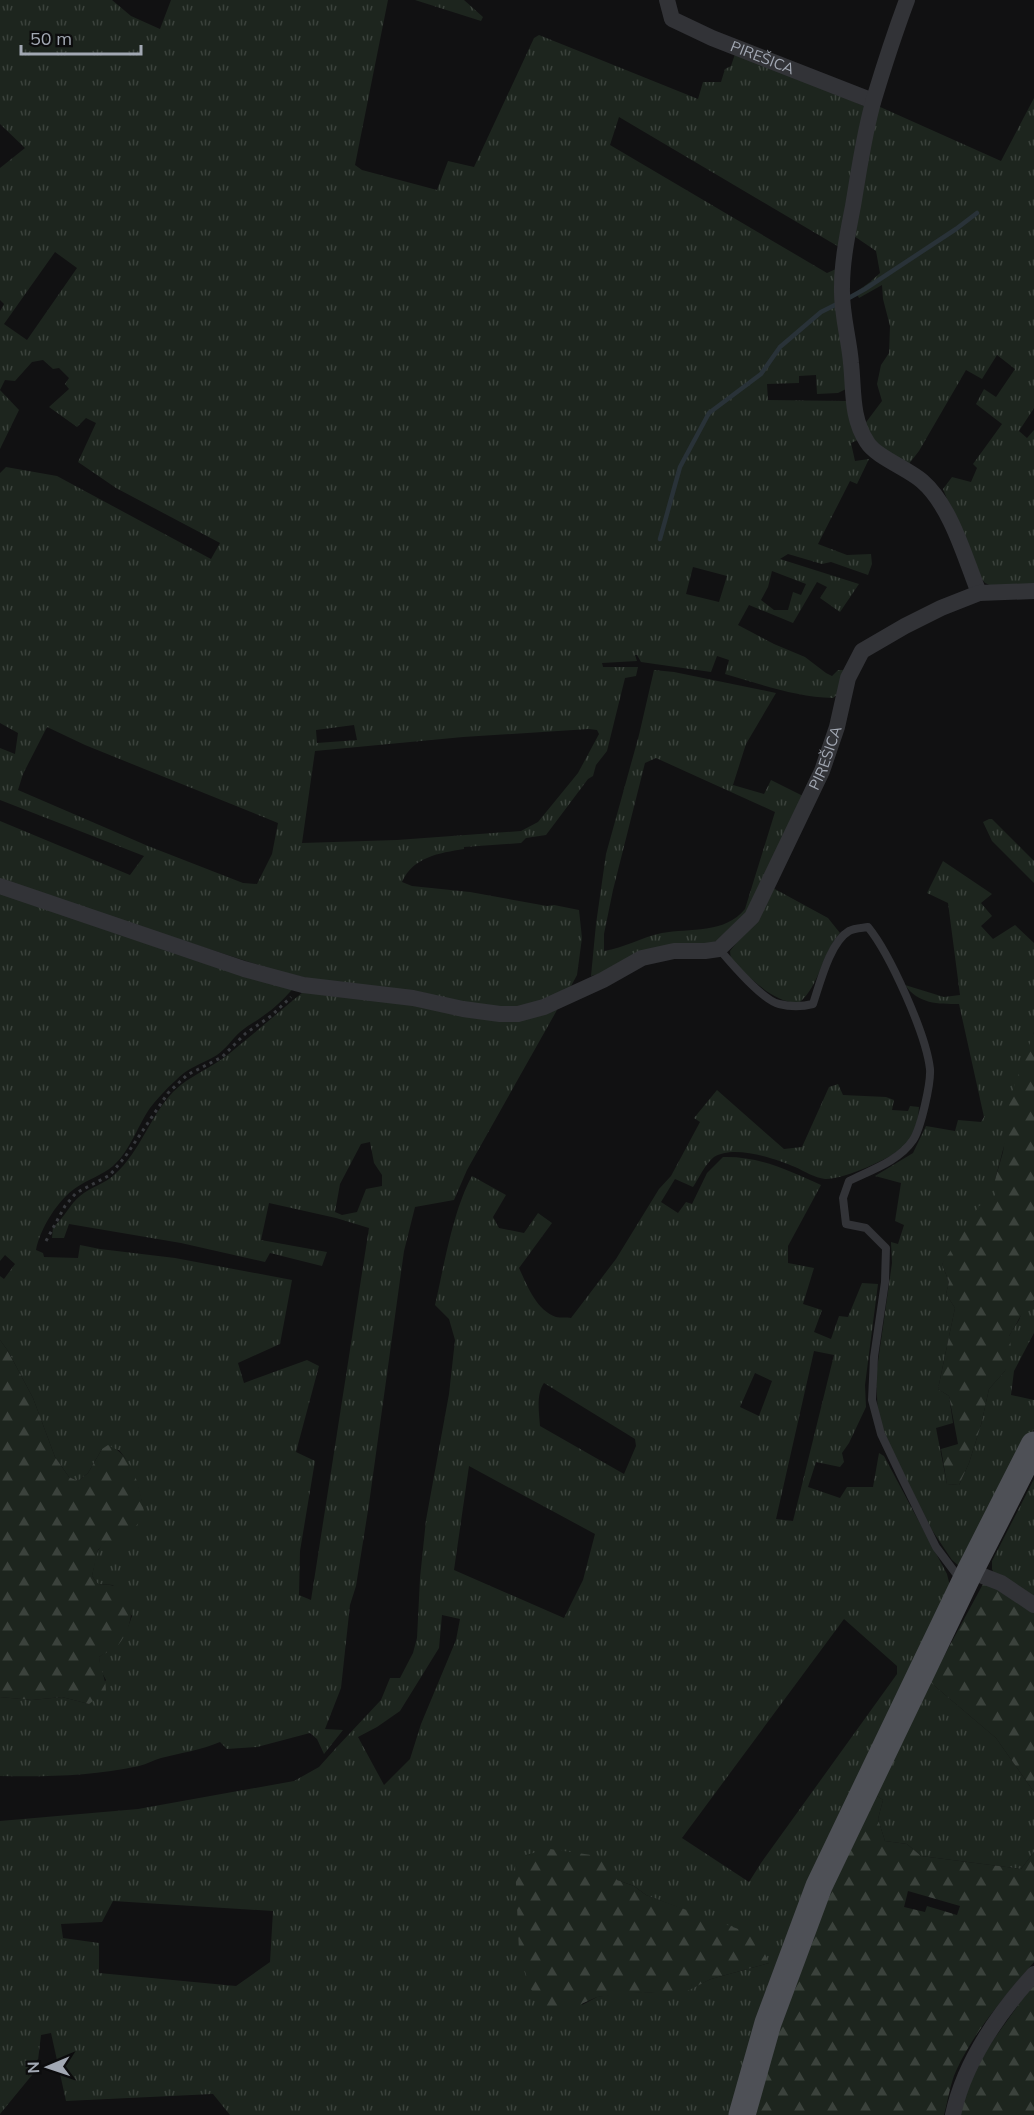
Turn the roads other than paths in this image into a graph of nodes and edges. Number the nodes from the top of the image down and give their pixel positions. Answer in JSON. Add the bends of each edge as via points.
{"nodes":[{"id":1,"x":667,"y":0,"type":"edge"},
{"id":2,"x":907,"y":0,"type":"edge"},
{"id":3,"x":873,"y":101,"type":"junction"},
{"id":4,"x":1034,"y":591,"type":"edge"},
{"id":5,"x":979,"y":593,"type":"junction"},
{"id":6,"x":0,"y":886,"type":"edge"},
{"id":7,"x":719,"y":949,"type":"junction"},
{"id":8,"x":1034,"y":1445,"type":"edge"},
{"id":9,"x":967,"y":1578,"type":"junction"},
{"id":10,"x":1034,"y":1605,"type":"edge"},
{"id":11,"x":1034,"y":1974,"type":"edge"},
{"id":12,"x":742,"y":2115,"type":"edge"},
{"id":13,"x":953,"y":2115,"type":"edge"}],
"edges":[{"from":1,"to":3,"type":"street","name":"PIREŠICA","via":[[672,19]]},
{"from":2,"to":3,"type":"street"},
{"from":3,"to":5,"type":"street","via":[[842,288],[856,422],[875,453],[923,482],[945,509]]},
{"from":4,"to":5,"type":"street","name":"PIREŠICA"},
{"from":5,"to":7,"type":"street","name":"PIREŠICA","via":[[941,608],[862,651],[848,678],[822,771],[791,839],[752,916]]},
{"from":6,"to":7,"type":"street","via":[[244,969],[303,985],[413,998],[500,1014],[544,1007],[642,958],[674,951]]},
{"from":7,"to":9,"type":"lane","via":[[741,976],[777,1004],[800,1007],[813,1004],[838,940],[850,929],[868,927],[897,976],[921,1035],[930,1070],[924,1110],[914,1139],[896,1158],[849,1181],[843,1198],[846,1224],[866,1228],[886,1248],[872,1400],[881,1434],[936,1547]]},
{"from":8,"to":9,"type":"main road"},
{"from":9,"to":10,"type":"street","via":[[1000,1583]]},
{"from":9,"to":12,"type":"main road","via":[[819,1886],[768,2023]]},
{"from":11,"to":13,"type":"street","via":[[1014,1996],[976,2053],[957,2092]]}]}
